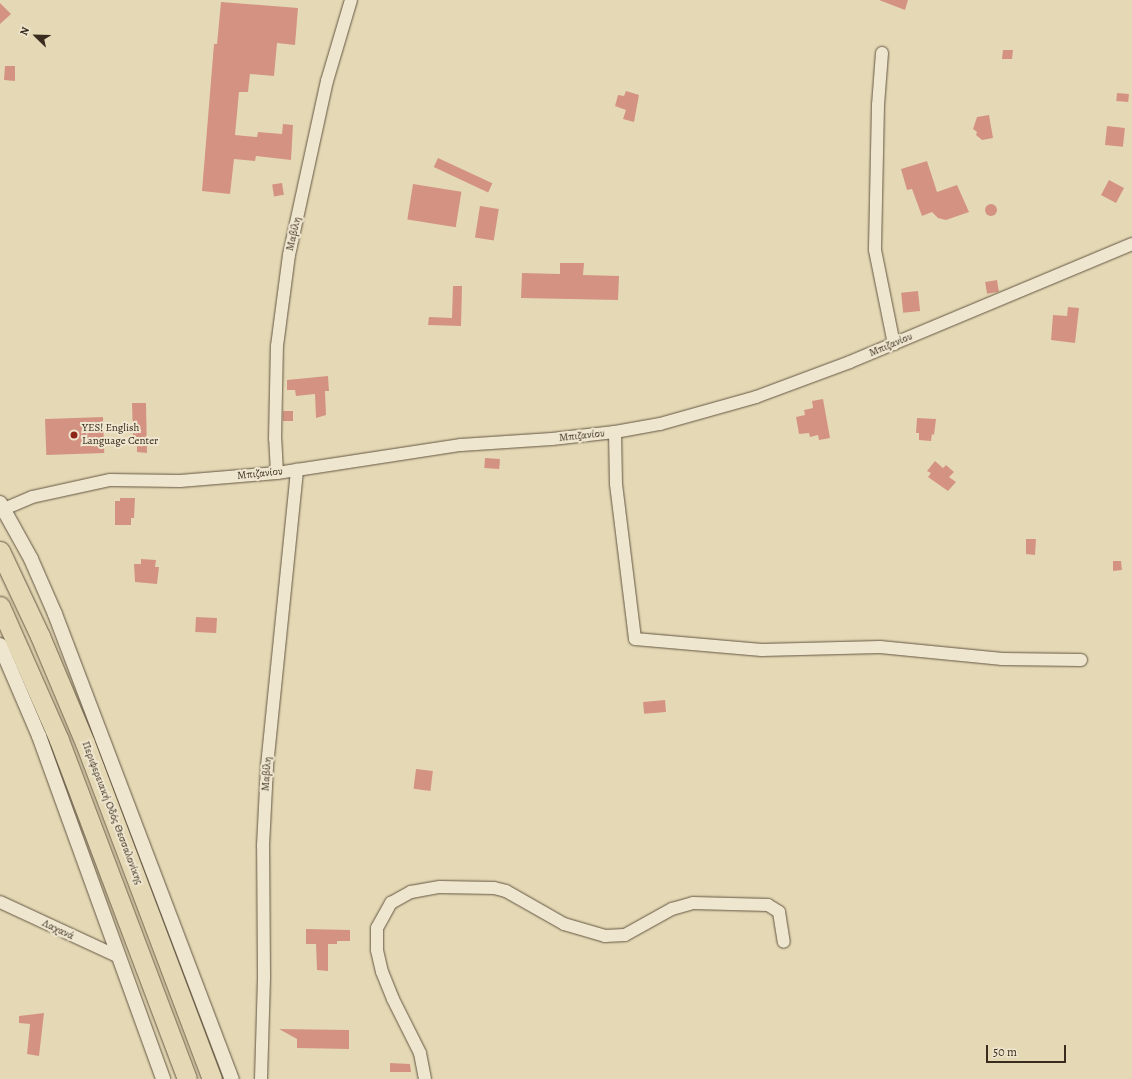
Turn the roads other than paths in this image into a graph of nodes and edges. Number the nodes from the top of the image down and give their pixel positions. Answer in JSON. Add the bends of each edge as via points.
{"nodes":[{"id":1,"x":351,"y":0,"type":"edge"},
{"id":2,"x":882,"y":53,"type":"dead end"},
{"id":3,"x":1132,"y":244,"type":"edge"},
{"id":4,"x":894,"y":344,"type":"junction"},
{"id":5,"x":615,"y":432,"type":"junction"},
{"id":6,"x":297,"y":470,"type":"junction"},
{"id":7,"x":277,"y":473,"type":"junction"},
{"id":8,"x":2,"y":506,"type":"edge"},
{"id":9,"x":0,"y":551,"type":"edge"},
{"id":10,"x":0,"y":606,"type":"edge"},
{"id":11,"x":0,"y":645,"type":"edge"},
{"id":12,"x":1081,"y":660,"type":"dead end"},
{"id":13,"x":0,"y":902,"type":"edge"},
{"id":14,"x":784,"y":942,"type":"dead end"},
{"id":15,"x":117,"y":956,"type":"junction"},
{"id":16,"x":163,"y":1079,"type":"edge"},
{"id":17,"x":187,"y":1079,"type":"edge"},
{"id":18,"x":212,"y":1079,"type":"edge"},
{"id":19,"x":232,"y":1079,"type":"edge"},
{"id":20,"x":261,"y":1079,"type":"edge"},
{"id":21,"x":425,"y":1079,"type":"edge"}],
"edges":[{"from":1,"to":7,"type":"street","name":"Μαβίλη","via":[[327,81],[289,255],[277,346],[274,439]]},
{"from":2,"to":4,"type":"street","via":[[878,105],[875,250]]},
{"from":3,"to":4,"type":"street","name":"Μπιζανίου"},
{"from":4,"to":5,"type":"street","name":"Μπιζανίου","via":[[756,397],[660,424]]},
{"from":5,"to":6,"type":"street","name":"Μπιζανίου","via":[[461,445]]},
{"from":5,"to":12,"type":"street","via":[[616,484],[635,639],[762,650],[880,647],[1002,659]]},
{"from":6,"to":7,"type":"street","name":"Μπιζανίου"},
{"from":6,"to":20,"type":"street","name":"Μαβίλη","via":[[267,766],[263,846],[264,976]]},
{"from":7,"to":8,"type":"street","name":"Μπιζανίου","via":[[180,481],[110,480]]},
{"from":8,"to":19,"type":"street","via":[[31,559],[57,621]]},
{"from":9,"to":18,"type":"highway","name":"Περιφερειακή Οδός Θεσσαλονίκης","via":[[40,636],[85,743]]},
{"from":10,"to":17,"type":"highway","via":[[58,740]]},
{"from":11,"to":15,"type":"street","via":[[41,743]]},
{"from":13,"to":15,"type":"street","name":"Λαχανά"},
{"from":14,"to":21,"type":"street","via":[[780,912],[768,905],[693,903],[672,909],[625,935],[605,936],[564,924],[506,891],[494,888],[440,887],[411,892],[392,903],[381,921],[377,928],[377,950],[382,972],[393,999],[420,1053]]},
{"from":15,"to":16,"type":"street"}]}
